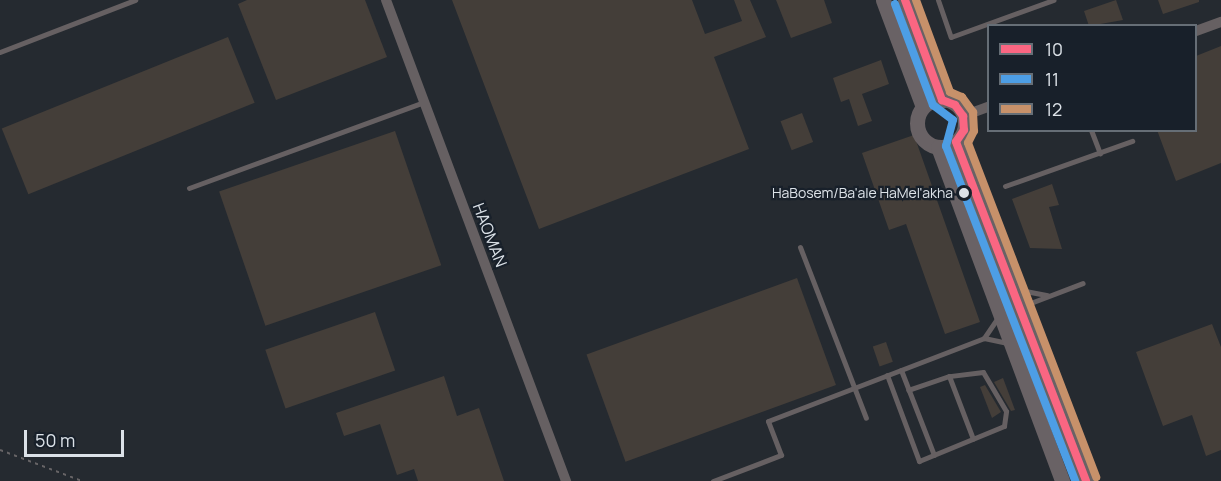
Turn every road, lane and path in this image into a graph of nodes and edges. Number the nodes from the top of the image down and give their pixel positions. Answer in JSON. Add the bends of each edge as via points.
{"nodes":[{"id":1,"x":135,"y":0,"type":"edge"},
{"id":2,"x":386,"y":0,"type":"edge"},
{"id":3,"x":883,"y":0,"type":"edge"},
{"id":4,"x":905,"y":0,"type":"edge"},
{"id":5,"x":938,"y":0,"type":"edge"},
{"id":6,"x":1053,"y":0,"type":"edge"},
{"id":7,"x":1221,"y":22,"type":"edge"},
{"id":8,"x":1197,"y":31,"type":"edge"},
{"id":9,"x":0,"y":52,"type":"edge"},
{"id":10,"x":942,"y":100,"type":"junction"},
{"id":11,"x":424,"y":102,"type":"junction"},
{"id":12,"x":923,"y":107,"type":"junction"},
{"id":13,"x":987,"y":107,"type":"edge"},
{"id":14,"x":963,"y":116,"type":"junction"},
{"id":15,"x":1092,"y":132,"type":"edge"},
{"id":16,"x":1132,"y":141,"type":"dead end"},
{"id":17,"x":956,"y":142,"type":"junction"},
{"id":18,"x":938,"y":147,"type":"junction"},
{"id":19,"x":1100,"y":153,"type":"junction"},
{"id":20,"x":1005,"y":186,"type":"dead end"},
{"id":21,"x":189,"y":188,"type":"dead end"},
{"id":22,"x":800,"y":247,"type":"dead end"},
{"id":23,"x":1083,"y":283,"type":"dead end"},
{"id":24,"x":1012,"y":289,"type":"junction"},
{"id":25,"x":1052,"y":295,"type":"junction"},
{"id":26,"x":993,"y":297,"type":"junction"},
{"id":27,"x":1020,"y":307,"type":"junction"},
{"id":28,"x":1000,"y":314,"type":"junction"},
{"id":29,"x":984,"y":338,"type":"junction"},
{"id":30,"x":1011,"y":345,"type":"junction"},
{"id":31,"x":901,"y":370,"type":"junction"},
{"id":32,"x":887,"y":375,"type":"junction"},
{"id":33,"x":949,"y":376,"type":"junction"},
{"id":34,"x":855,"y":387,"type":"junction"},
{"id":35,"x":908,"y":390,"type":"junction"},
{"id":36,"x":866,"y":418,"type":"dead end"},
{"id":37,"x":973,"y":439,"type":"junction"},
{"id":38,"x":0,"y":450,"type":"edge"},
{"id":39,"x":934,"y":455,"type":"junction"},
{"id":40,"x":82,"y":481,"type":"edge"},
{"id":41,"x":566,"y":481,"type":"edge"},
{"id":42,"x":714,"y":481,"type":"edge"},
{"id":43,"x":1062,"y":481,"type":"edge"},
{"id":44,"x":1086,"y":481,"type":"edge"}],
"edges":[{"from":1,"to":9,"type":"lane"},
{"from":2,"to":11,"type":"street","name":"HAOMAN"},
{"from":3,"to":12,"type":"street"},
{"from":4,"to":10,"type":"street"},
{"from":5,"to":6,"type":"lane","via":[[951,37]]},
{"from":7,"to":8,"type":"street"},
{"from":10,"to":12,"type":"street"},
{"from":10,"to":14,"type":"street","via":[[955,105]]},
{"from":11,"to":21,"type":"lane"},
{"from":11,"to":41,"type":"street","name":"HAOMAN"},
{"from":12,"to":18,"type":"street","via":[[918,119],[919,133]]},
{"from":13,"to":14,"type":"street"},
{"from":14,"to":17,"type":"street","via":[[964,130]]},
{"from":15,"to":19,"type":"lane"},
{"from":16,"to":19,"type":"lane"},
{"from":17,"to":18,"type":"street"},
{"from":17,"to":24,"type":"street"},
{"from":18,"to":26,"type":"street"},
{"from":19,"to":20,"type":"lane"},
{"from":22,"to":34,"type":"lane"},
{"from":23,"to":25,"type":"lane"},
{"from":24,"to":25,"type":"lane"},
{"from":24,"to":27,"type":"street"},
{"from":25,"to":27,"type":"lane"},
{"from":26,"to":27,"type":"lane"},
{"from":26,"to":28,"type":"street"},
{"from":27,"to":44,"type":"street"},
{"from":28,"to":29,"type":"lane"},
{"from":28,"to":30,"type":"street"},
{"from":29,"to":30,"type":"lane"},
{"from":29,"to":31,"type":"lane"},
{"from":30,"to":43,"type":"street"},
{"from":31,"to":32,"type":"lane"},
{"from":31,"to":35,"type":"lane"},
{"from":32,"to":34,"type":"lane"},
{"from":32,"to":39,"type":"lane","via":[[919,461]]},
{"from":33,"to":35,"type":"lane"},
{"from":33,"to":37,"type":"lane"},
{"from":33,"to":37,"type":"lane","via":[[983,372],[1006,411],[1004,426]]},
{"from":34,"to":36,"type":"lane"},
{"from":34,"to":42,"type":"lane","via":[[768,421],[781,455]]},
{"from":35,"to":39,"type":"lane"},
{"from":37,"to":39,"type":"lane"},
{"from":38,"to":40,"type":"path"}]}
